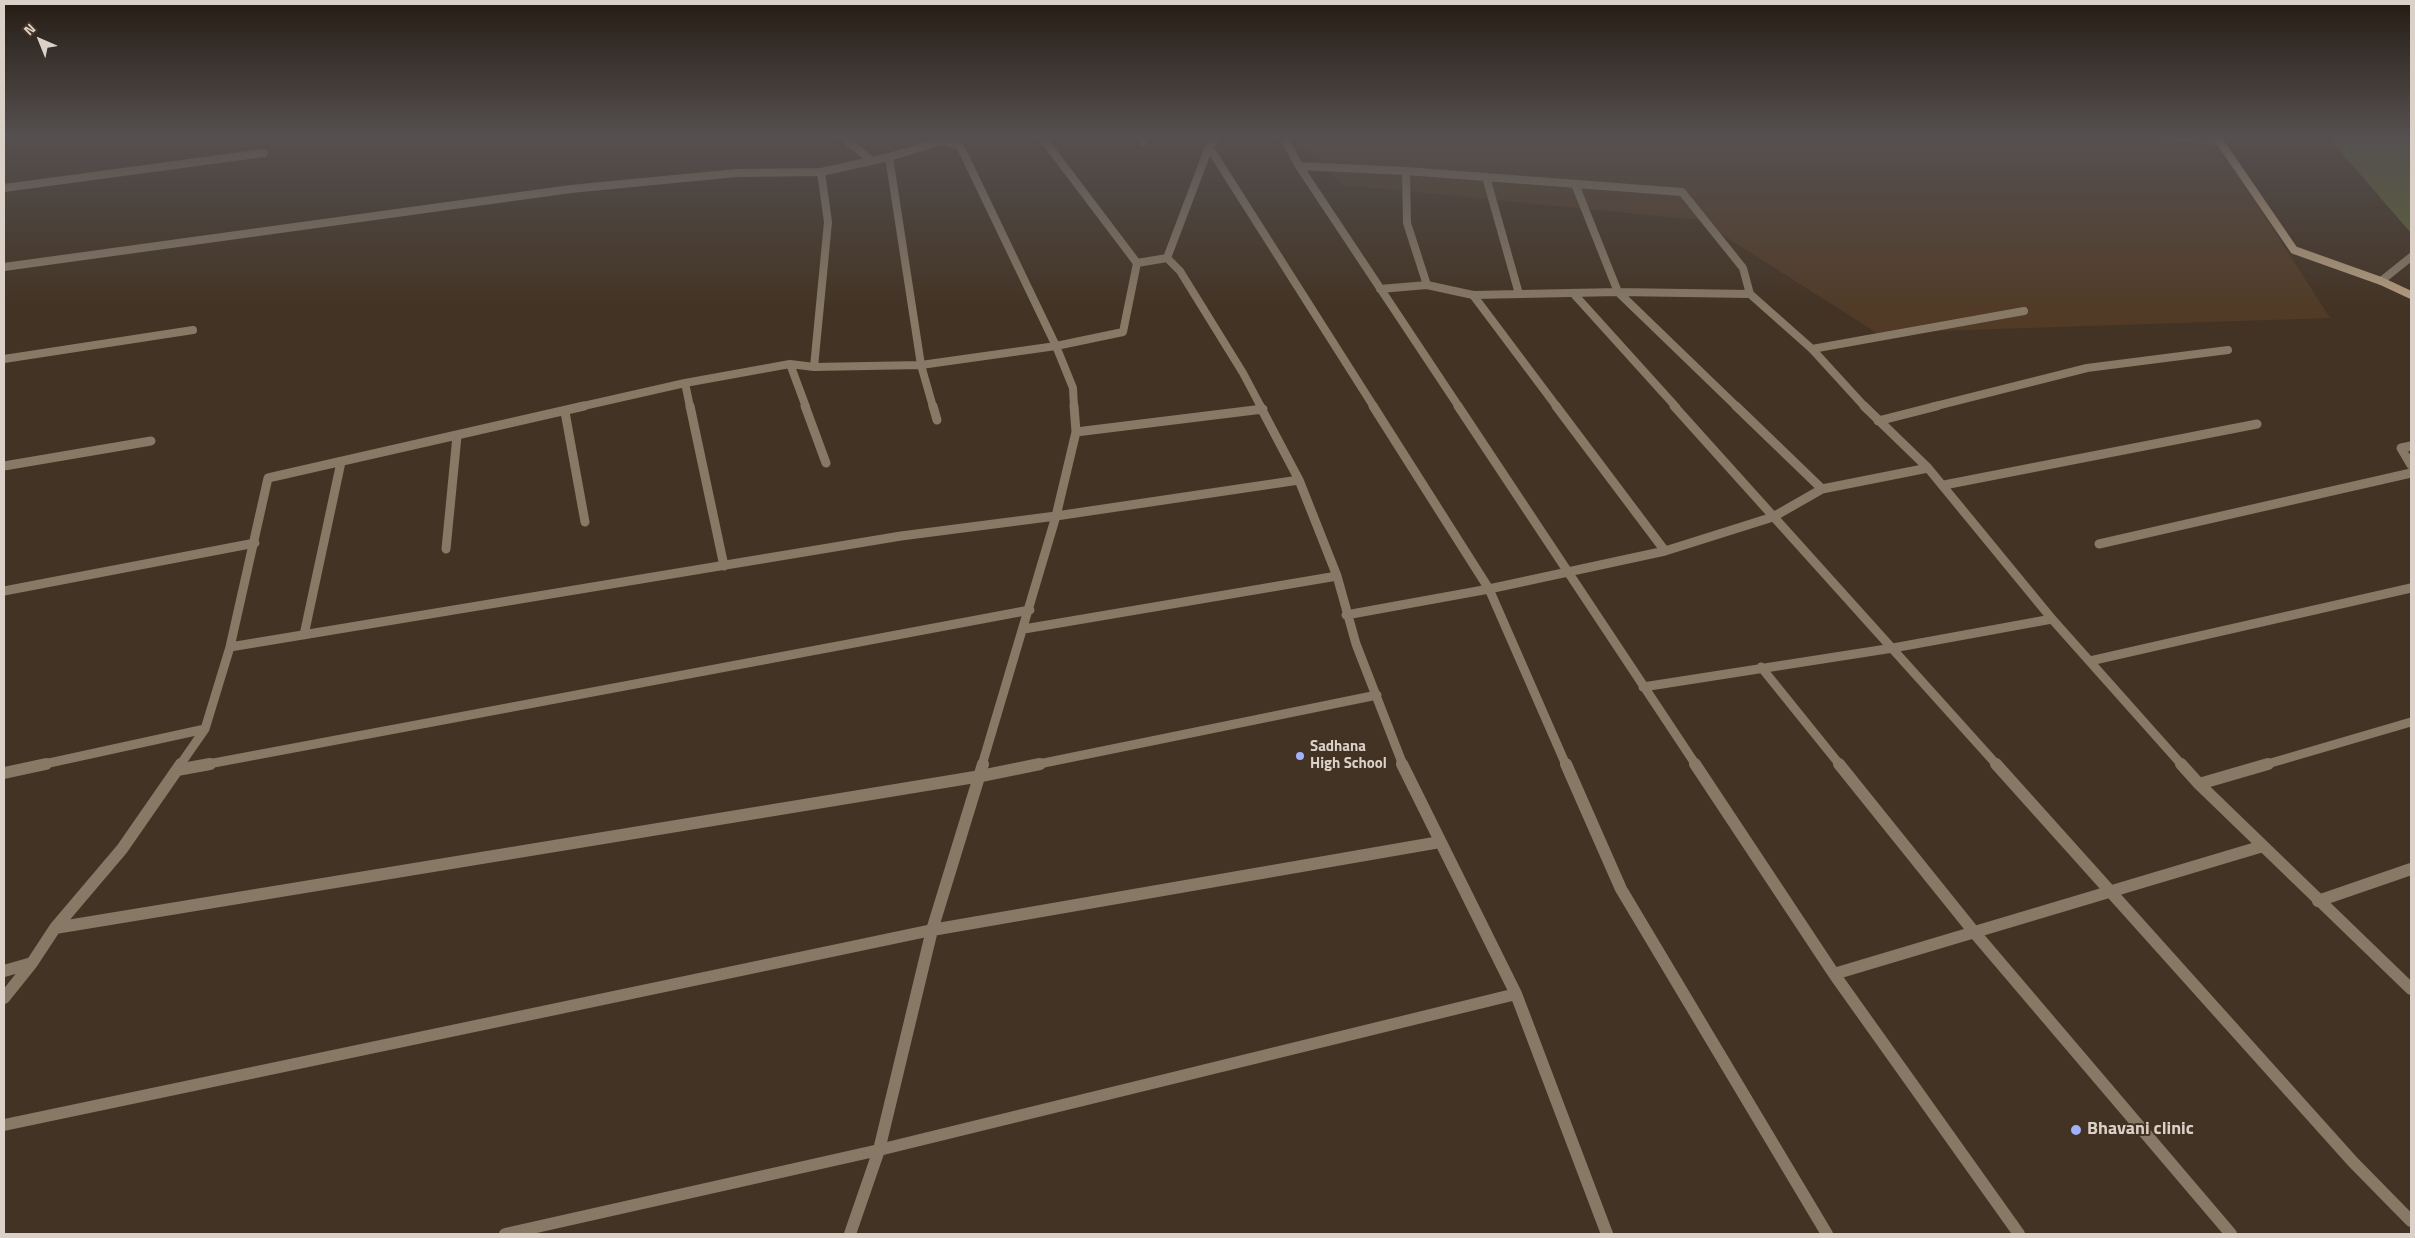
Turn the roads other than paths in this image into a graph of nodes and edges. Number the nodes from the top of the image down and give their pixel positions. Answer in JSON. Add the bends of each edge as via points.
{"nodes":[{"id":1,"x":536,"y":194,"type":"edge"},
{"id":2,"x":825,"y":194,"type":"edge"},
{"id":3,"x":895,"y":194,"type":"edge"},
{"id":4,"x":983,"y":194,"type":"edge"},
{"id":5,"x":1085,"y":194,"type":"edge"},
{"id":6,"x":1191,"y":194,"type":"edge"},
{"id":7,"x":1239,"y":194,"type":"edge"},
{"id":8,"x":1317,"y":194,"type":"edge"},
{"id":9,"x":1406,"y":194,"type":"edge"},
{"id":10,"x":1491,"y":194,"type":"edge"},
{"id":11,"x":1579,"y":194,"type":"edge"},
{"id":12,"x":1683,"y":194,"type":"edge"},
{"id":13,"x":2256,"y":194,"type":"edge"},
{"id":14,"x":2411,"y":257,"type":"edge"},
{"id":15,"x":1167,"y":258,"type":"junction"},
{"id":16,"x":1137,"y":263,"type":"junction"},
{"id":17,"x":4,"y":267,"type":"edge"},
{"id":18,"x":2381,"y":280,"type":"junction"},
{"id":19,"x":1427,"y":285,"type":"junction"},
{"id":20,"x":1380,"y":289,"type":"junction"},
{"id":21,"x":1618,"y":292,"type":"junction"},
{"id":22,"x":1573,"y":293,"type":"junction"},
{"id":23,"x":1519,"y":294,"type":"junction"},
{"id":24,"x":1750,"y":294,"type":"junction"},
{"id":25,"x":1473,"y":295,"type":"junction"},
{"id":26,"x":2411,"y":295,"type":"edge"},
{"id":27,"x":2024,"y":311,"type":"dead end"},
{"id":28,"x":192,"y":330,"type":"dead end"},
{"id":29,"x":1056,"y":346,"type":"junction"},
{"id":30,"x":1812,"y":349,"type":"junction"},
{"id":31,"x":2228,"y":350,"type":"dead end"},
{"id":32,"x":4,"y":358,"type":"edge"},
{"id":33,"x":790,"y":364,"type":"junction"},
{"id":34,"x":921,"y":365,"type":"junction"},
{"id":35,"x":814,"y":367,"type":"junction"},
{"id":36,"x":685,"y":383,"type":"junction"},
{"id":37,"x":1263,"y":409,"type":"junction"},
{"id":38,"x":565,"y":412,"type":"junction"},
{"id":39,"x":937,"y":420,"type":"dead end"},
{"id":40,"x":1878,"y":421,"type":"junction"},
{"id":41,"x":2257,"y":424,"type":"dead end"},
{"id":42,"x":1076,"y":432,"type":"junction"},
{"id":43,"x":457,"y":436,"type":"junction"},
{"id":44,"x":152,"y":441,"type":"dead end"},
{"id":45,"x":2411,"y":446,"type":"edge"},
{"id":46,"x":341,"y":462,"type":"junction"},
{"id":47,"x":826,"y":463,"type":"dead end"},
{"id":48,"x":2411,"y":465,"type":"edge"},
{"id":49,"x":4,"y":466,"type":"edge"},
{"id":50,"x":1928,"y":468,"type":"junction"},
{"id":51,"x":2411,"y":473,"type":"edge"},
{"id":52,"x":1299,"y":480,"type":"junction"},
{"id":53,"x":1944,"y":485,"type":"junction"},
{"id":54,"x":1822,"y":489,"type":"junction"},
{"id":55,"x":1056,"y":516,"type":"junction"},
{"id":56,"x":1773,"y":517,"type":"junction"},
{"id":57,"x":585,"y":522,"type":"dead end"},
{"id":58,"x":255,"y":543,"type":"junction"},
{"id":59,"x":2099,"y":544,"type":"dead end"},
{"id":60,"x":446,"y":549,"type":"dead end"},
{"id":61,"x":1664,"y":552,"type":"junction"},
{"id":62,"x":724,"y":566,"type":"junction"},
{"id":63,"x":1568,"y":572,"type":"junction"},
{"id":64,"x":1337,"y":576,"type":"junction"},
{"id":65,"x":2411,"y":588,"type":"edge"},
{"id":66,"x":1489,"y":589,"type":"junction"},
{"id":67,"x":4,"y":591,"type":"edge"},
{"id":68,"x":1030,"y":610,"type":"junction"},
{"id":69,"x":1346,"y":615,"type":"junction"},
{"id":70,"x":2052,"y":619,"type":"junction"},
{"id":71,"x":1024,"y":629,"type":"junction"},
{"id":72,"x":304,"y":635,"type":"junction"},
{"id":73,"x":230,"y":647,"type":"junction"},
{"id":74,"x":1893,"y":648,"type":"junction"},
{"id":75,"x":2090,"y":661,"type":"junction"},
{"id":76,"x":1761,"y":667,"type":"junction"},
{"id":77,"x":1643,"y":687,"type":"junction"},
{"id":78,"x":1377,"y":695,"type":"junction"},
{"id":79,"x":2411,"y":722,"type":"edge"},
{"id":80,"x":205,"y":728,"type":"junction"},
{"id":81,"x":177,"y":770,"type":"junction"},
{"id":82,"x":4,"y":773,"type":"edge"},
{"id":83,"x":981,"y":776,"type":"junction"},
{"id":84,"x":2199,"y":784,"type":"junction"},
{"id":85,"x":1440,"y":842,"type":"junction"},
{"id":86,"x":2263,"y":846,"type":"junction"},
{"id":87,"x":2411,"y":869,"type":"edge"},
{"id":88,"x":2111,"y":892,"type":"junction"},
{"id":89,"x":2318,"y":901,"type":"junction"},
{"id":90,"x":55,"y":928,"type":"junction"},
{"id":91,"x":932,"y":930,"type":"junction"},
{"id":92,"x":1974,"y":932,"type":"junction"},
{"id":93,"x":32,"y":963,"type":"junction"},
{"id":94,"x":4,"y":970,"type":"edge"},
{"id":95,"x":1834,"y":974,"type":"junction"},
{"id":96,"x":2411,"y":989,"type":"edge"},
{"id":97,"x":1516,"y":994,"type":"junction"},
{"id":98,"x":4,"y":998,"type":"edge"},
{"id":99,"x":4,"y":1125,"type":"edge"},
{"id":100,"x":879,"y":1150,"type":"junction"},
{"id":101,"x":2411,"y":1221,"type":"edge"},
{"id":102,"x":504,"y":1234,"type":"edge"},
{"id":103,"x":850,"y":1234,"type":"edge"},
{"id":104,"x":1607,"y":1234,"type":"edge"},
{"id":105,"x":1827,"y":1234,"type":"edge"},
{"id":106,"x":2019,"y":1234,"type":"edge"},
{"id":107,"x":2232,"y":1234,"type":"edge"}],
"edges":[{"from":1,"to":17,"type":"street"},
{"from":2,"to":35,"type":"street","via":[[828,222]]},
{"from":3,"to":34,"type":"street"},
{"from":4,"to":29,"type":"street"},
{"from":5,"to":16,"type":"street"},
{"from":6,"to":15,"type":"street"},
{"from":7,"to":66,"type":"street"},
{"from":8,"to":20,"type":"street"},
{"from":9,"to":19,"type":"street","via":[[1407,223]]},
{"from":10,"to":23,"type":"street"},
{"from":11,"to":21,"type":"street"},
{"from":12,"to":24,"type":"street","via":[[1743,268]]},
{"from":13,"to":18,"type":"street","via":[[2294,250]]},
{"from":14,"to":18,"type":"street"},
{"from":15,"to":16,"type":"street"},
{"from":15,"to":37,"type":"street","via":[[1180,271]]},
{"from":16,"to":29,"type":"street","via":[[1123,332]]},
{"from":18,"to":26,"type":"street"},
{"from":19,"to":20,"type":"street"},
{"from":19,"to":25,"type":"street"},
{"from":20,"to":63,"type":"street"},
{"from":21,"to":22,"type":"street"},
{"from":21,"to":24,"type":"street"},
{"from":21,"to":54,"type":"street"},
{"from":22,"to":23,"type":"street"},
{"from":22,"to":56,"type":"street"},
{"from":23,"to":25,"type":"street"},
{"from":24,"to":30,"type":"street"},
{"from":25,"to":61,"type":"street"},
{"from":27,"to":30,"type":"street"},
{"from":28,"to":32,"type":"street"},
{"from":29,"to":34,"type":"street"},
{"from":29,"to":42,"type":"street","via":[[1072,388]]},
{"from":30,"to":40,"type":"street"},
{"from":31,"to":40,"type":"street","via":[[2087,368]]},
{"from":33,"to":35,"type":"street"},
{"from":33,"to":36,"type":"street"},
{"from":33,"to":47,"type":"street"},
{"from":34,"to":35,"type":"street"},
{"from":34,"to":39,"type":"street"},
{"from":36,"to":38,"type":"street"},
{"from":36,"to":62,"type":"street"},
{"from":37,"to":42,"type":"street"},
{"from":37,"to":52,"type":"street"},
{"from":38,"to":43,"type":"street"},
{"from":38,"to":57,"type":"street"},
{"from":40,"to":50,"type":"street"},
{"from":41,"to":53,"type":"street"},
{"from":42,"to":55,"type":"street"},
{"from":43,"to":46,"type":"street"},
{"from":43,"to":60,"type":"street"},
{"from":44,"to":49,"type":"street"},
{"from":45,"to":48,"type":"street","via":[[2401,448]]},
{"from":46,"to":58,"type":"street","via":[[268,478]]},
{"from":46,"to":72,"type":"street"},
{"from":50,"to":53,"type":"street"},
{"from":50,"to":54,"type":"street"},
{"from":51,"to":59,"type":"street"},
{"from":52,"to":55,"type":"street"},
{"from":52,"to":64,"type":"street"},
{"from":53,"to":70,"type":"street"},
{"from":54,"to":56,"type":"street"},
{"from":55,"to":62,"type":"street","via":[[901,536]]},
{"from":55,"to":68,"type":"street"},
{"from":56,"to":61,"type":"street"},
{"from":56,"to":74,"type":"street"},
{"from":58,"to":67,"type":"street"},
{"from":58,"to":73,"type":"street"},
{"from":61,"to":63,"type":"street"},
{"from":62,"to":72,"type":"street"},
{"from":63,"to":66,"type":"street"},
{"from":63,"to":77,"type":"street"},
{"from":64,"to":69,"type":"street"},
{"from":64,"to":71,"type":"street"},
{"from":65,"to":75,"type":"street"},
{"from":66,"to":69,"type":"street"},
{"from":66,"to":105,"type":"street","via":[[1622,889]]},
{"from":68,"to":71,"type":"street"},
{"from":68,"to":81,"type":"street"},
{"from":69,"to":78,"type":"street"},
{"from":70,"to":74,"type":"street"},
{"from":70,"to":75,"type":"street"},
{"from":71,"to":83,"type":"street"},
{"from":72,"to":73,"type":"street"},
{"from":73,"to":80,"type":"street"},
{"from":74,"to":76,"type":"street"},
{"from":74,"to":88,"type":"street"},
{"from":75,"to":84,"type":"street"},
{"from":76,"to":77,"type":"street"},
{"from":76,"to":92,"type":"street"},
{"from":77,"to":95,"type":"street"},
{"from":78,"to":83,"type":"street"},
{"from":78,"to":85,"type":"street","via":[[1397,754]]},
{"from":79,"to":84,"type":"street"},
{"from":80,"to":81,"type":"street"},
{"from":80,"to":82,"type":"street"},
{"from":81,"to":90,"type":"street","via":[[122,848]]},
{"from":83,"to":90,"type":"street"},
{"from":83,"to":91,"type":"street"},
{"from":84,"to":86,"type":"street"},
{"from":85,"to":91,"type":"street"},
{"from":85,"to":97,"type":"street"},
{"from":86,"to":88,"type":"street"},
{"from":86,"to":89,"type":"street"},
{"from":87,"to":89,"type":"street"},
{"from":88,"to":92,"type":"street"},
{"from":88,"to":101,"type":"street","via":[[2353,1162]]},
{"from":89,"to":96,"type":"street"},
{"from":90,"to":93,"type":"street"},
{"from":91,"to":99,"type":"street"},
{"from":91,"to":100,"type":"street"},
{"from":92,"to":95,"type":"street"},
{"from":92,"to":107,"type":"street"},
{"from":93,"to":94,"type":"street"},
{"from":93,"to":98,"type":"street"},
{"from":95,"to":106,"type":"street"},
{"from":97,"to":100,"type":"street"},
{"from":97,"to":104,"type":"street"},
{"from":100,"to":102,"type":"street"},
{"from":100,"to":103,"type":"street"}]}
